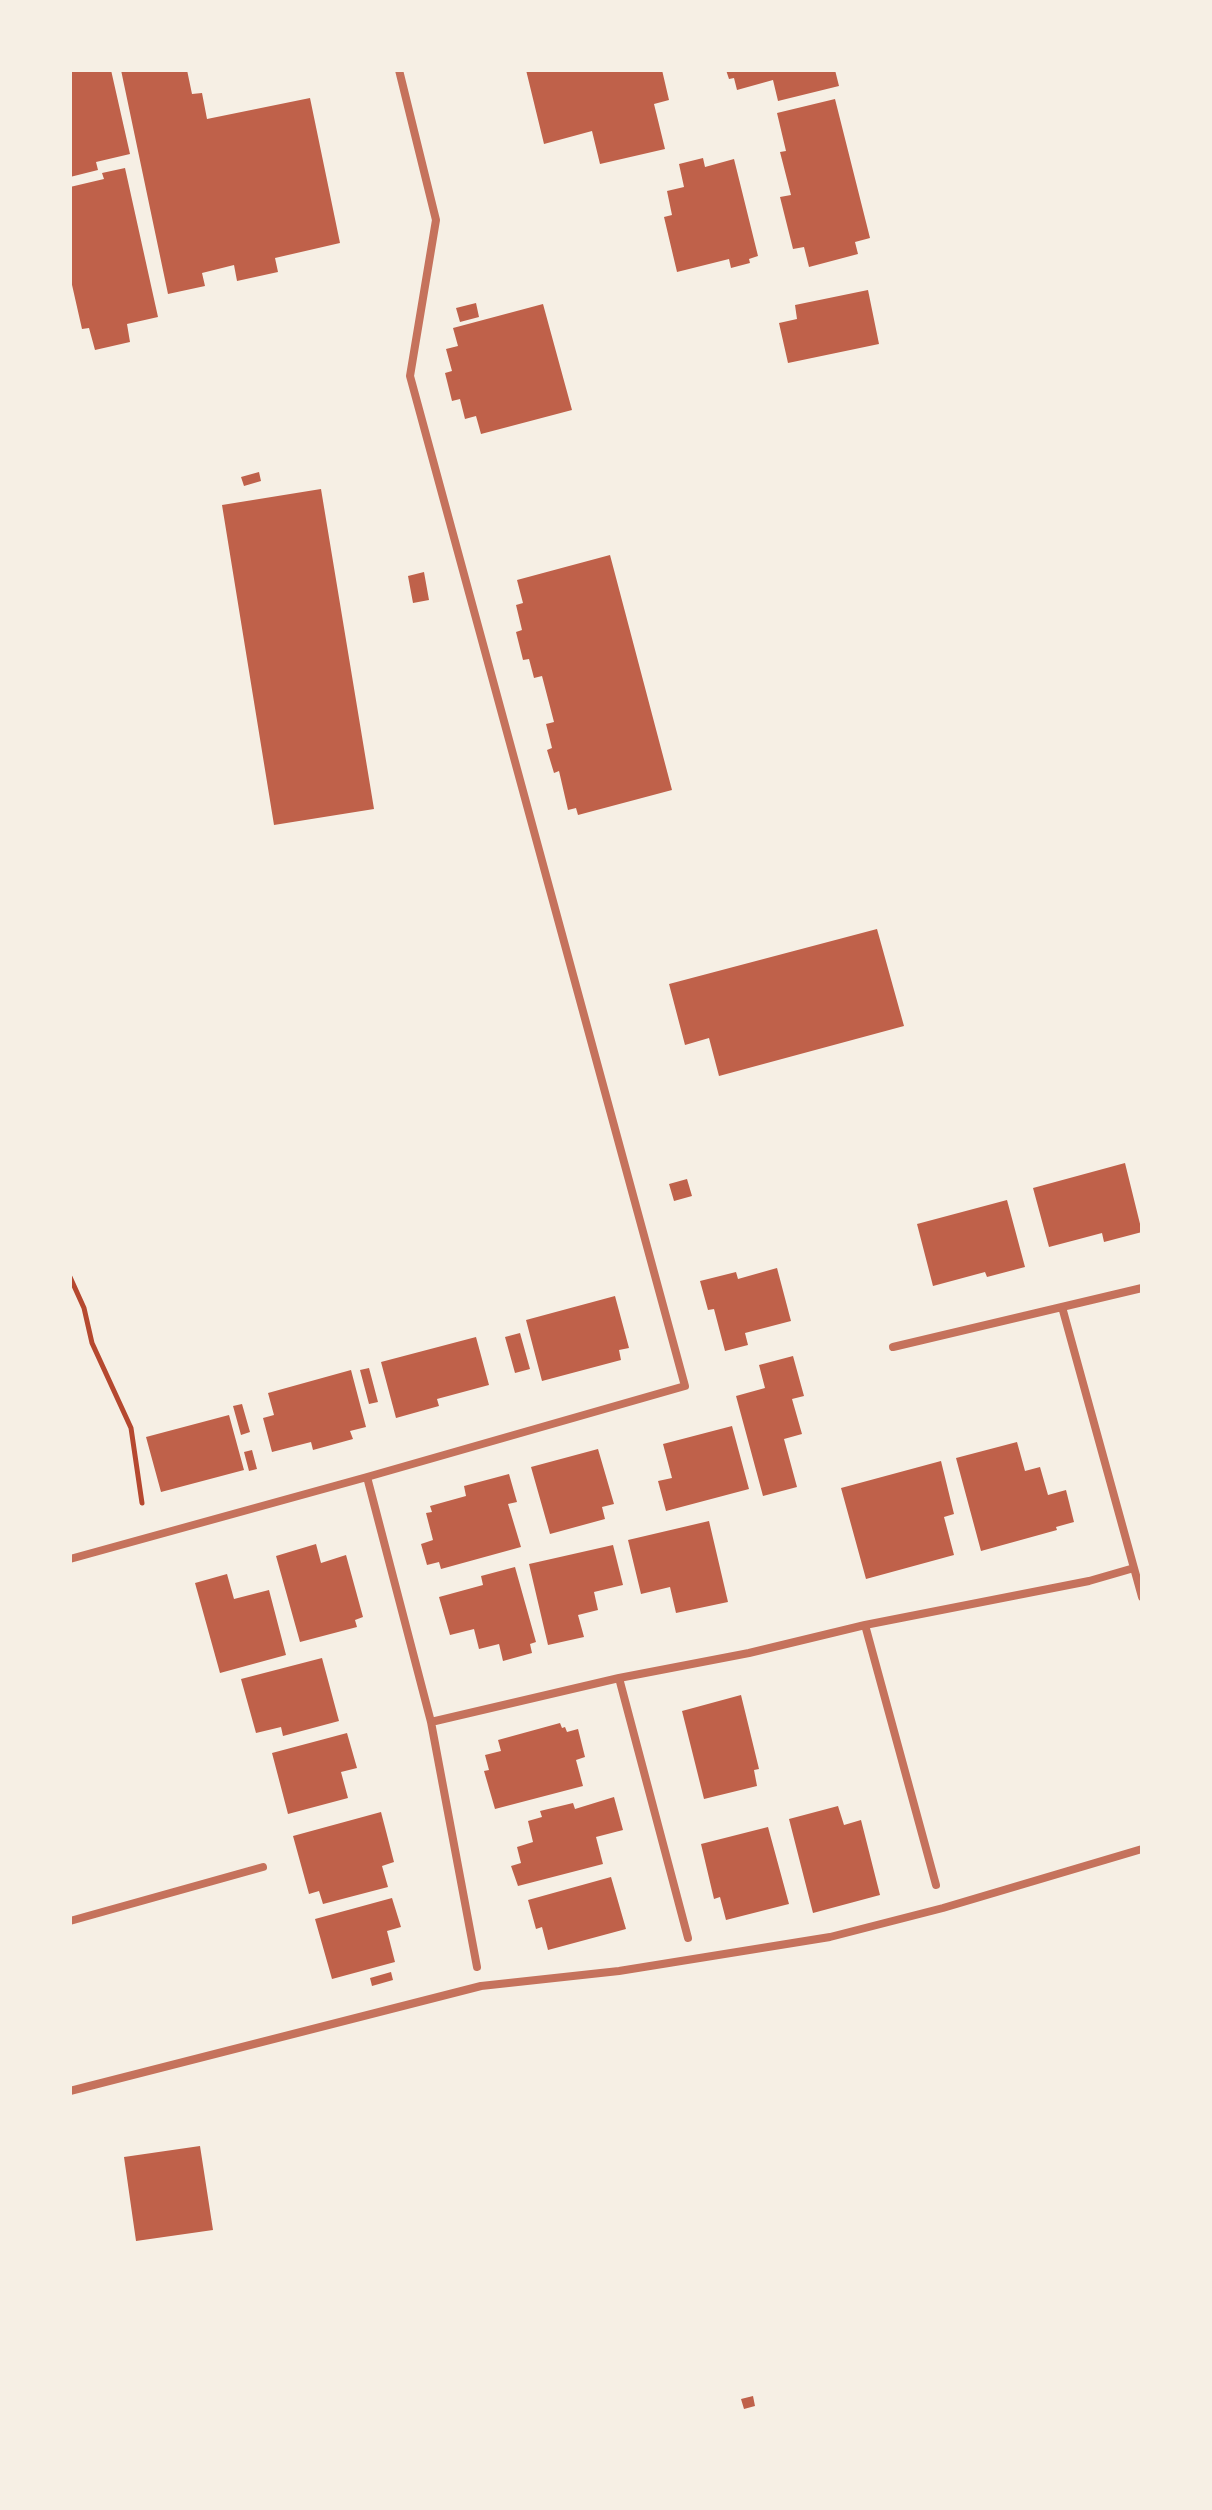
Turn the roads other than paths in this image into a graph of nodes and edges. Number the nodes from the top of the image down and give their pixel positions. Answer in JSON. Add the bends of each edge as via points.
{"nodes":[{"id":1,"x":399,"y":70,"type":"edge"},
{"id":2,"x":1142,"y":1288,"type":"edge"},
{"id":3,"x":1062,"y":1307,"type":"junction"},
{"id":4,"x":893,"y":1347,"type":"dead end"},
{"id":5,"x":367,"y":1477,"type":"junction"},
{"id":6,"x":70,"y":1559,"type":"edge"},
{"id":7,"x":1134,"y":1568,"type":"junction"},
{"id":8,"x":1142,"y":1597,"type":"edge"},
{"id":9,"x":865,"y":1625,"type":"junction"},
{"id":10,"x":619,"y":1678,"type":"junction"},
{"id":11,"x":431,"y":1722,"type":"junction"},
{"id":12,"x":1142,"y":1849,"type":"edge"},
{"id":13,"x":263,"y":1867,"type":"dead end"},
{"id":14,"x":936,"y":1885,"type":"dead end"},
{"id":15,"x":70,"y":1921,"type":"edge"},
{"id":16,"x":688,"y":1938,"type":"dead end"},
{"id":17,"x":477,"y":1967,"type":"dead end"},
{"id":18,"x":70,"y":2091,"type":"edge"}],
"edges":[{"from":1,"to":5,"type":"street","via":[[436,220],[410,376],[685,1386]]},
{"from":2,"to":3,"type":"street"},
{"from":3,"to":4,"type":"street"},
{"from":3,"to":7,"type":"street"},
{"from":5,"to":6,"type":"street"},
{"from":5,"to":11,"type":"street"},
{"from":7,"to":8,"type":"street"},
{"from":7,"to":9,"type":"street"},
{"from":9,"to":10,"type":"street"},
{"from":9,"to":14,"type":"street"},
{"from":10,"to":11,"type":"street"},
{"from":10,"to":16,"type":"street"},
{"from":11,"to":17,"type":"street"},
{"from":12,"to":18,"type":"street","via":[[830,1937],[619,1971],[481,1986]]},
{"from":13,"to":15,"type":"street"}]}
